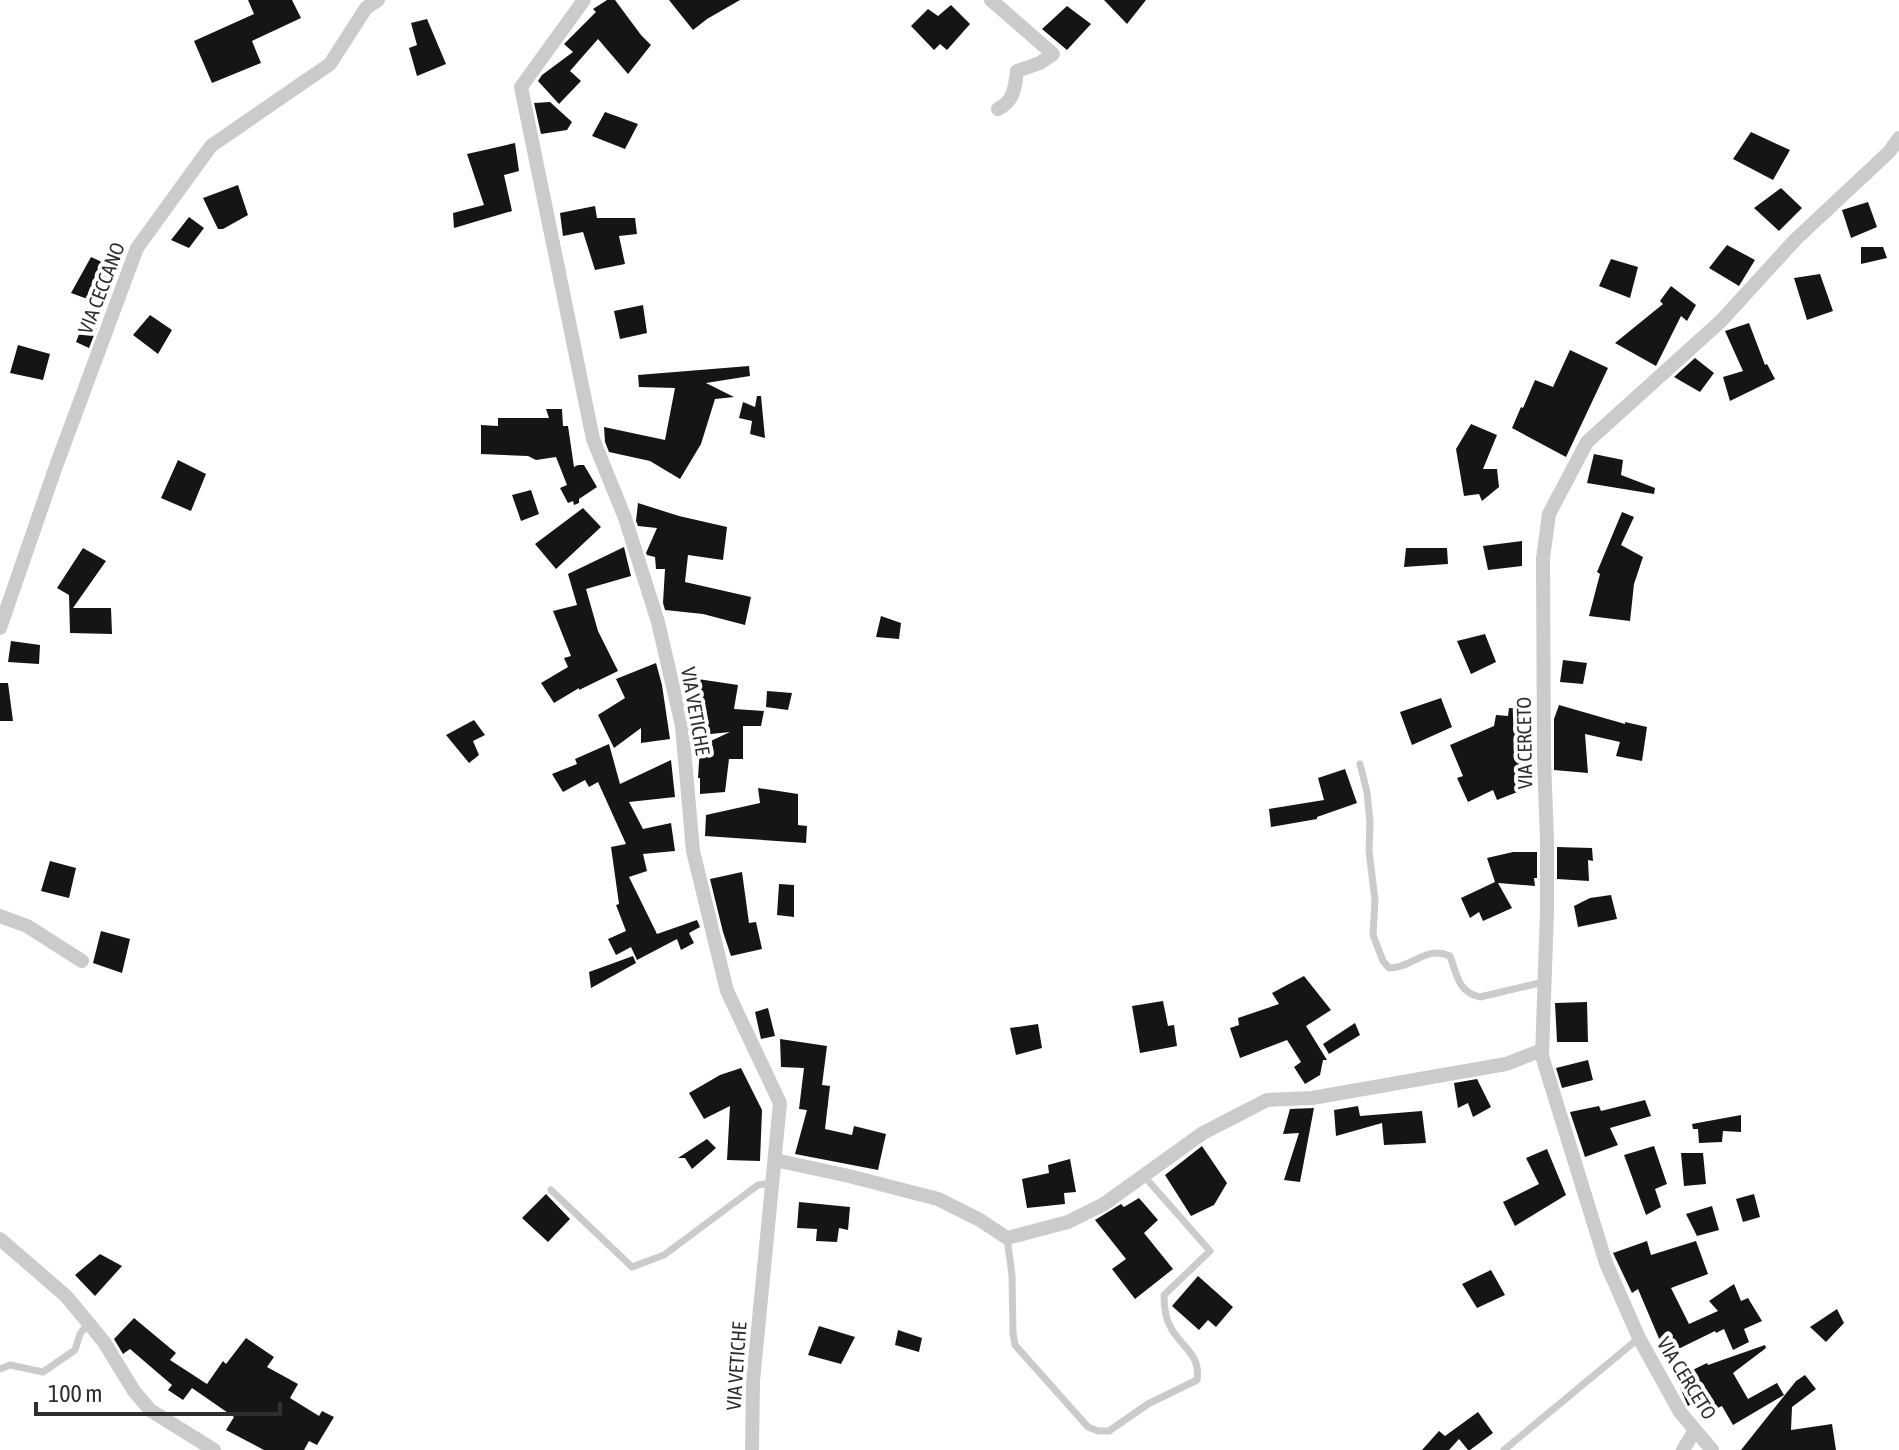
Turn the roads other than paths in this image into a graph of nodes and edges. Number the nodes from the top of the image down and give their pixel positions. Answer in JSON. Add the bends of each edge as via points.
{"nodes":[{"id":1,"x":378,"y":0,"type":"edge"},
{"id":2,"x":584,"y":0,"type":"edge"},
{"id":3,"x":991,"y":0,"type":"edge"},
{"id":4,"x":998,"y":109,"type":"dead end"},
{"id":5,"x":1899,"y":138,"type":"edge"},
{"id":6,"x":0,"y":628,"type":"edge"},
{"id":7,"x":1360,"y":764,"type":"dead end"},
{"id":8,"x":0,"y":916,"type":"edge"},
{"id":9,"x":82,"y":961,"type":"dead end"},
{"id":10,"x":1544,"y":982,"type":"junction"},
{"id":11,"x":1542,"y":1050,"type":"junction"},
{"id":12,"x":775,"y":1160,"type":"junction"},
{"id":13,"x":1144,"y":1176,"type":"junction"},
{"id":14,"x":772,"y":1183,"type":"junction"},
{"id":15,"x":551,"y":1190,"type":"dead end"},
{"id":16,"x":1007,"y":1238,"type":"junction"},
{"id":17,"x":0,"y":1239,"type":"edge"},
{"id":18,"x":88,"y":1323,"type":"junction"},
{"id":19,"x":1639,"y":1338,"type":"junction"},
{"id":20,"x":0,"y":1369,"type":"edge"},
{"id":21,"x":1695,"y":1430,"type":"junction"},
{"id":22,"x":214,"y":1450,"type":"edge"},
{"id":23,"x":752,"y":1450,"type":"edge"},
{"id":24,"x":1504,"y":1450,"type":"edge"},
{"id":25,"x":1683,"y":1450,"type":"edge"},
{"id":26,"x":1712,"y":1450,"type":"edge"}],
"edges":[{"from":1,"to":6,"type":"street","name":"VIA CECCANO","via":[[366,8],[330,64],[211,146],[137,248]]},
{"from":2,"to":12,"type":"street","name":"VIA VETICHE","via":[[521,87],[593,439],[658,622],[682,726],[693,851],[727,991],[780,1103]]},
{"from":3,"to":4,"type":"street","via":[[1053,54],[1017,71],[1015,91]]},
{"from":5,"to":10,"type":"street","name":"VIA CERCETO","via":[[1721,321],[1587,442],[1549,514],[1543,558]]},
{"from":7,"to":10,"type":"lane","via":[[1370,822],[1373,935],[1383,961],[1389,968],[1399,968],[1441,952],[1450,956],[1462,989],[1480,997]]},
{"from":8,"to":9,"type":"street","via":[[27,926]]},
{"from":10,"to":11,"type":"street","name":"VIA CERCETO"},
{"from":11,"to":13,"type":"street","via":[[1506,1064],[1312,1098],[1267,1100],[1203,1133]]},
{"from":11,"to":19,"type":"street","name":"VIA CERCETO","via":[[1606,1263]]},
{"from":12,"to":14,"type":"street","name":"VIA VETICHE"},
{"from":12,"to":16,"type":"street","via":[[938,1199]]},
{"from":13,"to":16,"type":"street","via":[[1068,1222]]},
{"from":13,"to":16,"type":"lane","via":[[1210,1251],[1164,1295],[1171,1328],[1199,1370],[1197,1380],[1109,1431],[1088,1427],[1015,1345]]},
{"from":14,"to":15,"type":"lane","via":[[758,1185],[664,1255],[632,1267]]},
{"from":14,"to":23,"type":"street","name":"VIA VETICHE","via":[[753,1381]]},
{"from":17,"to":18,"type":"street","via":[[66,1296]]},
{"from":18,"to":20,"type":"lane","via":[[75,1350],[43,1372],[10,1365]]},
{"from":18,"to":22,"type":"street","via":[[150,1410]]},
{"from":19,"to":21,"type":"street","name":"VIA CERCETO"},
{"from":19,"to":24,"type":"lane"},
{"from":21,"to":25,"type":"street"},
{"from":21,"to":26,"type":"street","name":"VIA CERCETO"}]}
